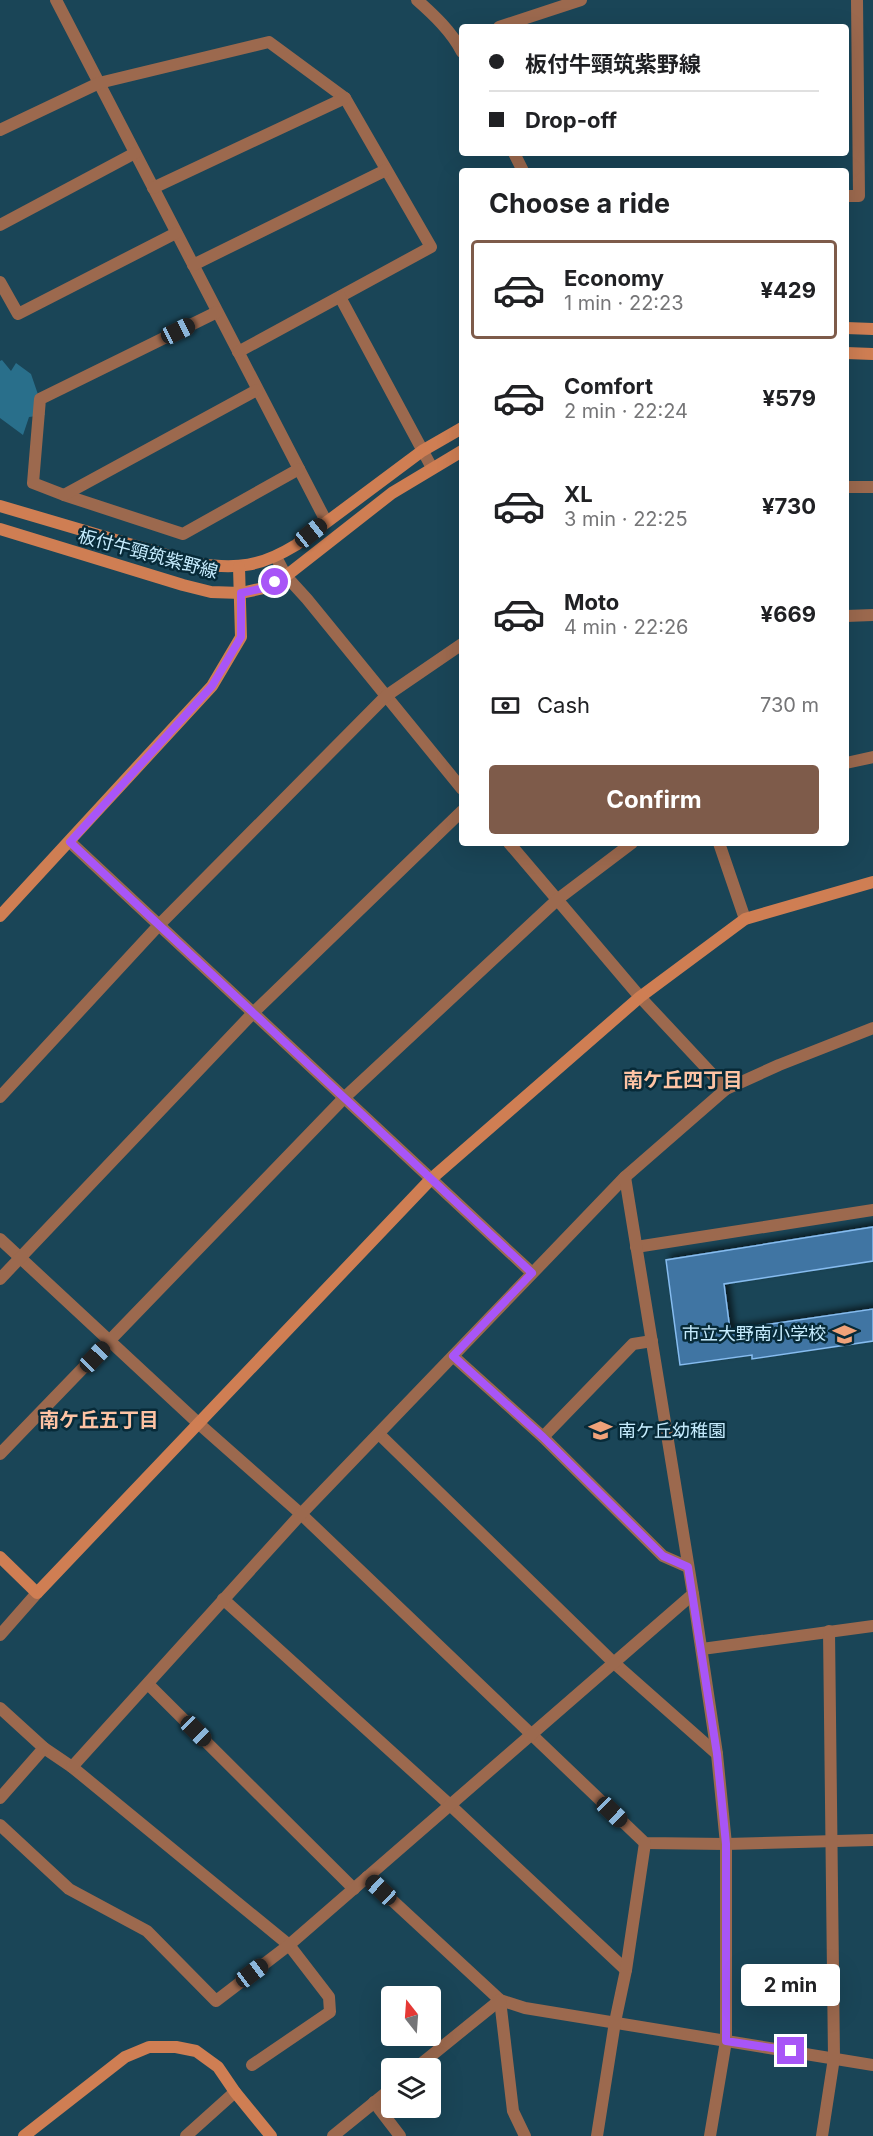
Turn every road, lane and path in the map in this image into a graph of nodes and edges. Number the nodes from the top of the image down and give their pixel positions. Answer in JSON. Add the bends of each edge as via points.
{"nodes":[{"id":1,"x":56,"y":0,"type":"edge"},
{"id":2,"x":417,"y":0,"type":"edge"},
{"id":3,"x":857,"y":0,"type":"edge"},
{"id":4,"x":575,"y":1,"type":"edge"},
{"id":5,"x":508,"y":24,"type":"edge"},
{"id":6,"x":459,"y":43,"type":"edge"},
{"id":7,"x":99,"y":83,"type":"junction"},
{"id":8,"x":852,"y":86,"type":"edge"},
{"id":9,"x":345,"y":98,"type":"junction"},
{"id":10,"x":0,"y":130,"type":"edge"},
{"id":11,"x":135,"y":153,"type":"junction"},
{"id":12,"x":386,"y":170,"type":"junction"},
{"id":13,"x":153,"y":188,"type":"junction"},
{"id":14,"x":849,"y":196,"type":"edge"},
{"id":15,"x":0,"y":225,"type":"edge"},
{"id":16,"x":176,"y":233,"type":"junction"},
{"id":17,"x":193,"y":266,"type":"junction"},
{"id":18,"x":0,"y":282,"type":"edge"},
{"id":19,"x":340,"y":297,"type":"junction"},
{"id":20,"x":217,"y":312,"type":"junction"},
{"id":21,"x":849,"y":328,"type":"edge"},
{"id":22,"x":873,"y":329,"type":"edge"},
{"id":23,"x":238,"y":352,"type":"junction"},
{"id":24,"x":849,"y":353,"type":"edge"},
{"id":25,"x":873,"y":354,"type":"edge"},
{"id":26,"x":256,"y":390,"type":"junction"},
{"id":27,"x":459,"y":430,"type":"edge"},
{"id":28,"x":422,"y":451,"type":"junction"},
{"id":29,"x":459,"y":453,"type":"edge"},
{"id":30,"x":432,"y":468,"type":"junction"},
{"id":31,"x":299,"y":469,"type":"junction"},
{"id":32,"x":849,"y":487,"type":"edge"},
{"id":33,"x":873,"y":487,"type":"edge"},
{"id":34,"x":64,"y":495,"type":"junction"},
{"id":35,"x":0,"y":506,"type":"edge"},
{"id":36,"x":326,"y":521,"type":"junction"},
{"id":37,"x":0,"y":529,"type":"edge"},
{"id":38,"x":276,"y":557,"type":"junction"},
{"id":39,"x":239,"y":567,"type":"junction"},
{"id":40,"x":286,"y":576,"type":"junction"},
{"id":41,"x":241,"y":593,"type":"junction"},
{"id":42,"x":873,"y":615,"type":"edge"},
{"id":43,"x":849,"y":616,"type":"edge"},
{"id":44,"x":459,"y":646,"type":"edge"},
{"id":45,"x":386,"y":696,"type":"junction"},
{"id":46,"x":873,"y":757,"type":"edge"},
{"id":47,"x":849,"y":762,"type":"edge"},
{"id":48,"x":459,"y":785,"type":"edge"},
{"id":49,"x":459,"y":814,"type":"edge"},
{"id":50,"x":70,"y":842,"type":"junction"},
{"id":51,"x":512,"y":846,"type":"edge"},
{"id":52,"x":628,"y":846,"type":"edge"},
{"id":53,"x":720,"y":846,"type":"edge"},
{"id":54,"x":873,"y":882,"type":"edge"},
{"id":55,"x":558,"y":899,"type":"junction"},
{"id":56,"x":0,"y":916,"type":"edge"},
{"id":57,"x":745,"y":919,"type":"junction"},
{"id":58,"x":159,"y":925,"type":"junction"},
{"id":59,"x":640,"y":997,"type":"junction"},
{"id":60,"x":253,"y":1013,"type":"junction"},
{"id":61,"x":873,"y":1028,"type":"edge"},
{"id":62,"x":726,"y":1089,"type":"junction"},
{"id":63,"x":0,"y":1097,"type":"edge"},
{"id":64,"x":344,"y":1098,"type":"junction"},
{"id":65,"x":625,"y":1177,"type":"junction"},
{"id":66,"x":431,"y":1179,"type":"junction"},
{"id":67,"x":873,"y":1210,"type":"edge"},
{"id":68,"x":0,"y":1239,"type":"edge"},
{"id":69,"x":636,"y":1247,"type":"junction"},
{"id":70,"x":21,"y":1258,"type":"junction"},
{"id":71,"x":532,"y":1273,"type":"junction"},
{"id":72,"x":0,"y":1279,"type":"edge"},
{"id":73,"x":110,"y":1341,"type":"junction"},
{"id":74,"x":652,"y":1341,"type":"junction"},
{"id":75,"x":453,"y":1356,"type":"junction"},
{"id":76,"x":198,"y":1423,"type":"junction"},
{"id":77,"x":379,"y":1434,"type":"junction"},
{"id":78,"x":543,"y":1437,"type":"junction"},
{"id":79,"x":0,"y":1454,"type":"edge"},
{"id":80,"x":301,"y":1514,"type":"junction"},
{"id":81,"x":0,"y":1557,"type":"edge"},
{"id":82,"x":688,"y":1567,"type":"junction"},
{"id":83,"x":37,"y":1593,"type":"junction"},
{"id":84,"x":693,"y":1594,"type":"junction"},
{"id":85,"x":223,"y":1599,"type":"junction"},
{"id":86,"x":873,"y":1626,"type":"edge"},
{"id":87,"x":829,"y":1631,"type":"junction"},
{"id":88,"x":0,"y":1635,"type":"edge"},
{"id":89,"x":702,"y":1649,"type":"junction"},
{"id":90,"x":613,"y":1662,"type":"junction"},
{"id":91,"x":148,"y":1684,"type":"junction"},
{"id":92,"x":0,"y":1708,"type":"edge"},
{"id":93,"x":531,"y":1734,"type":"junction"},
{"id":94,"x":44,"y":1748,"type":"junction"},
{"id":95,"x":717,"y":1754,"type":"junction"},
{"id":96,"x":72,"y":1767,"type":"junction"},
{"id":97,"x":0,"y":1798,"type":"edge"},
{"id":98,"x":450,"y":1804,"type":"junction"},
{"id":99,"x":0,"y":1826,"type":"edge"},
{"id":100,"x":873,"y":1840,"type":"edge"},
{"id":101,"x":832,"y":1841,"type":"junction"},
{"id":102,"x":645,"y":1843,"type":"junction"},
{"id":103,"x":726,"y":1844,"type":"junction"},
{"id":104,"x":367,"y":1877,"type":"junction"},
{"id":105,"x":354,"y":1888,"type":"junction"},
{"id":106,"x":289,"y":1945,"type":"junction"},
{"id":107,"x":626,"y":1970,"type":"junction"},
{"id":108,"x":500,"y":2000,"type":"junction"},
{"id":109,"x":615,"y":2022,"type":"junction"},
{"id":110,"x":726,"y":2041,"type":"junction"},
{"id":111,"x":428,"y":2058,"type":"edge"},
{"id":112,"x":834,"y":2058,"type":"junction"},
{"id":113,"x":252,"y":2065,"type":"dead end"},
{"id":114,"x":873,"y":2065,"type":"edge"},
{"id":115,"x":235,"y":2092,"type":"junction"},
{"id":116,"x":381,"y":2097,"type":"edge"},
{"id":117,"x":374,"y":2102,"type":"junction"},
{"id":118,"x":24,"y":2136,"type":"edge"},
{"id":119,"x":186,"y":2136,"type":"edge"},
{"id":120,"x":271,"y":2136,"type":"edge"},
{"id":121,"x":333,"y":2136,"type":"edge"},
{"id":122,"x":400,"y":2136,"type":"edge"},
{"id":123,"x":525,"y":2136,"type":"edge"},
{"id":124,"x":597,"y":2136,"type":"edge"},
{"id":125,"x":710,"y":2136,"type":"edge"},
{"id":126,"x":822,"y":2136,"type":"edge"}],
"edges":[{"from":1,"to":7,"type":"street"},
{"from":2,"to":6,"type":"street"},
{"from":3,"to":8,"type":"street"},
{"from":4,"to":5,"type":"street"},
{"from":7,"to":9,"type":"street","via":[[269,42]]},
{"from":7,"to":10,"type":"street"},
{"from":7,"to":11,"type":"street"},
{"from":8,"to":14,"type":"street","via":[[859,196]]},
{"from":9,"to":12,"type":"street"},
{"from":9,"to":13,"type":"street"},
{"from":11,"to":13,"type":"street"},
{"from":11,"to":15,"type":"street"},
{"from":12,"to":17,"type":"street"},
{"from":12,"to":19,"type":"street","via":[[430,247]]},
{"from":13,"to":16,"type":"street"},
{"from":16,"to":17,"type":"street"},
{"from":16,"to":18,"type":"street","via":[[18,314]]},
{"from":17,"to":20,"type":"street"},
{"from":19,"to":23,"type":"street"},
{"from":19,"to":28,"type":"street"},
{"from":20,"to":23,"type":"street"},
{"from":20,"to":34,"type":"street","via":[[40,399],[33,483]]},
{"from":21,"to":22,"type":"street"},
{"from":23,"to":26,"type":"street"},
{"from":24,"to":25,"type":"street"},
{"from":26,"to":31,"type":"street"},
{"from":26,"to":34,"type":"street"},
{"from":27,"to":28,"type":"street","name":"板付牛頸筑紫野線"},
{"from":28,"to":30,"type":"street"},
{"from":28,"to":36,"type":"street","name":"板付牛頸筑紫野線"},
{"from":29,"to":30,"type":"street","name":"板付牛頸筑紫野線"},
{"from":30,"to":40,"type":"street","name":"板付牛頸筑紫野線","via":[[392,493]]},
{"from":31,"to":34,"type":"street","via":[[183,534]]},
{"from":31,"to":36,"type":"street"},
{"from":32,"to":33,"type":"street"},
{"from":35,"to":39,"type":"street","name":"板付牛頸筑紫野線","via":[[197,564]]},
{"from":36,"to":38,"type":"street","name":"板付牛頸筑紫野線"},
{"from":37,"to":41,"type":"street","name":"板付牛頸筑紫野線","via":[[183,585],[211,592]]},
{"from":38,"to":39,"type":"street","name":"板付牛頸筑紫野線"},
{"from":38,"to":40,"type":"street"},
{"from":39,"to":41,"type":"street"},
{"from":40,"to":41,"type":"street","name":"板付牛頸筑紫野線","via":[[264,588]]},
{"from":40,"to":45,"type":"street"},
{"from":41,"to":50,"type":"street","via":[[241,637],[212,686]]},
{"from":42,"to":43,"type":"street"},
{"from":44,"to":45,"type":"street"},
{"from":45,"to":48,"type":"street"},
{"from":45,"to":58,"type":"street"},
{"from":46,"to":47,"type":"street"},
{"from":49,"to":60,"type":"street"},
{"from":50,"to":56,"type":"street"},
{"from":50,"to":58,"type":"street"},
{"from":51,"to":55,"type":"street"},
{"from":52,"to":55,"type":"street"},
{"from":53,"to":57,"type":"street"},
{"from":54,"to":57,"type":"street"},
{"from":55,"to":59,"type":"street"},
{"from":55,"to":64,"type":"street"},
{"from":57,"to":59,"type":"street"},
{"from":58,"to":60,"type":"street"},
{"from":58,"to":63,"type":"street"},
{"from":59,"to":62,"type":"street"},
{"from":59,"to":66,"type":"street"},
{"from":60,"to":64,"type":"street"},
{"from":60,"to":70,"type":"street"},
{"from":61,"to":62,"type":"street"},
{"from":62,"to":65,"type":"street"},
{"from":64,"to":66,"type":"street"},
{"from":64,"to":73,"type":"street"},
{"from":65,"to":69,"type":"street"},
{"from":65,"to":71,"type":"street"},
{"from":66,"to":71,"type":"street"},
{"from":66,"to":76,"type":"street"},
{"from":67,"to":69,"type":"street"},
{"from":68,"to":70,"type":"street"},
{"from":69,"to":74,"type":"street"},
{"from":70,"to":72,"type":"street"},
{"from":70,"to":73,"type":"street"},
{"from":71,"to":75,"type":"street"},
{"from":73,"to":76,"type":"street"},
{"from":73,"to":79,"type":"street"},
{"from":74,"to":78,"type":"street","via":[[633,1344]]},
{"from":74,"to":82,"type":"street"},
{"from":75,"to":77,"type":"street"},
{"from":75,"to":78,"type":"street"},
{"from":76,"to":80,"type":"street"},
{"from":76,"to":83,"type":"street"},
{"from":77,"to":80,"type":"street"},
{"from":77,"to":90,"type":"street"},
{"from":78,"to":82,"type":"street","via":[[663,1556]]},
{"from":80,"to":85,"type":"street"},
{"from":80,"to":93,"type":"street"},
{"from":81,"to":83,"type":"street"},
{"from":82,"to":84,"type":"street"},
{"from":83,"to":88,"type":"street"},
{"from":84,"to":89,"type":"street"},
{"from":84,"to":90,"type":"street"},
{"from":85,"to":91,"type":"street"},
{"from":85,"to":98,"type":"street"},
{"from":86,"to":87,"type":"street"},
{"from":87,"to":89,"type":"street"},
{"from":87,"to":101,"type":"street"},
{"from":89,"to":95,"type":"street"},
{"from":90,"to":93,"type":"street"},
{"from":90,"to":95,"type":"street"},
{"from":91,"to":96,"type":"street"},
{"from":91,"to":105,"type":"street"},
{"from":92,"to":94,"type":"street"},
{"from":93,"to":98,"type":"street"},
{"from":93,"to":102,"type":"street"},
{"from":94,"to":96,"type":"street"},
{"from":94,"to":97,"type":"street"},
{"from":95,"to":103,"type":"street"},
{"from":96,"to":106,"type":"street"},
{"from":98,"to":104,"type":"street"},
{"from":98,"to":107,"type":"street"},
{"from":99,"to":106,"type":"street","via":[[69,1889],[147,1931],[216,2001]]},
{"from":100,"to":101,"type":"street"},
{"from":101,"to":103,"type":"street"},
{"from":101,"to":112,"type":"street"},
{"from":102,"to":103,"type":"street"},
{"from":102,"to":107,"type":"street"},
{"from":103,"to":110,"type":"street"},
{"from":104,"to":105,"type":"street"},
{"from":104,"to":108,"type":"street"},
{"from":105,"to":106,"type":"street"},
{"from":106,"to":113,"type":"street","via":[[329,1997],[330,2012]]},
{"from":107,"to":109,"type":"street"},
{"from":108,"to":109,"type":"street","via":[[525,2008]]},
{"from":108,"to":111,"type":"street"},
{"from":108,"to":123,"type":"street","via":[[513,2111]]},
{"from":109,"to":110,"type":"street"},
{"from":109,"to":124,"type":"street"},
{"from":110,"to":112,"type":"street"},
{"from":110,"to":125,"type":"street"},
{"from":112,"to":114,"type":"street"},
{"from":112,"to":126,"type":"street"},
{"from":115,"to":118,"type":"street","via":[[218,2067],[196,2051],[149,2048],[125,2057]]},
{"from":115,"to":119,"type":"street"},
{"from":115,"to":120,"type":"street"},
{"from":116,"to":117,"type":"street"},
{"from":117,"to":121,"type":"street"},
{"from":117,"to":122,"type":"street"}]}
